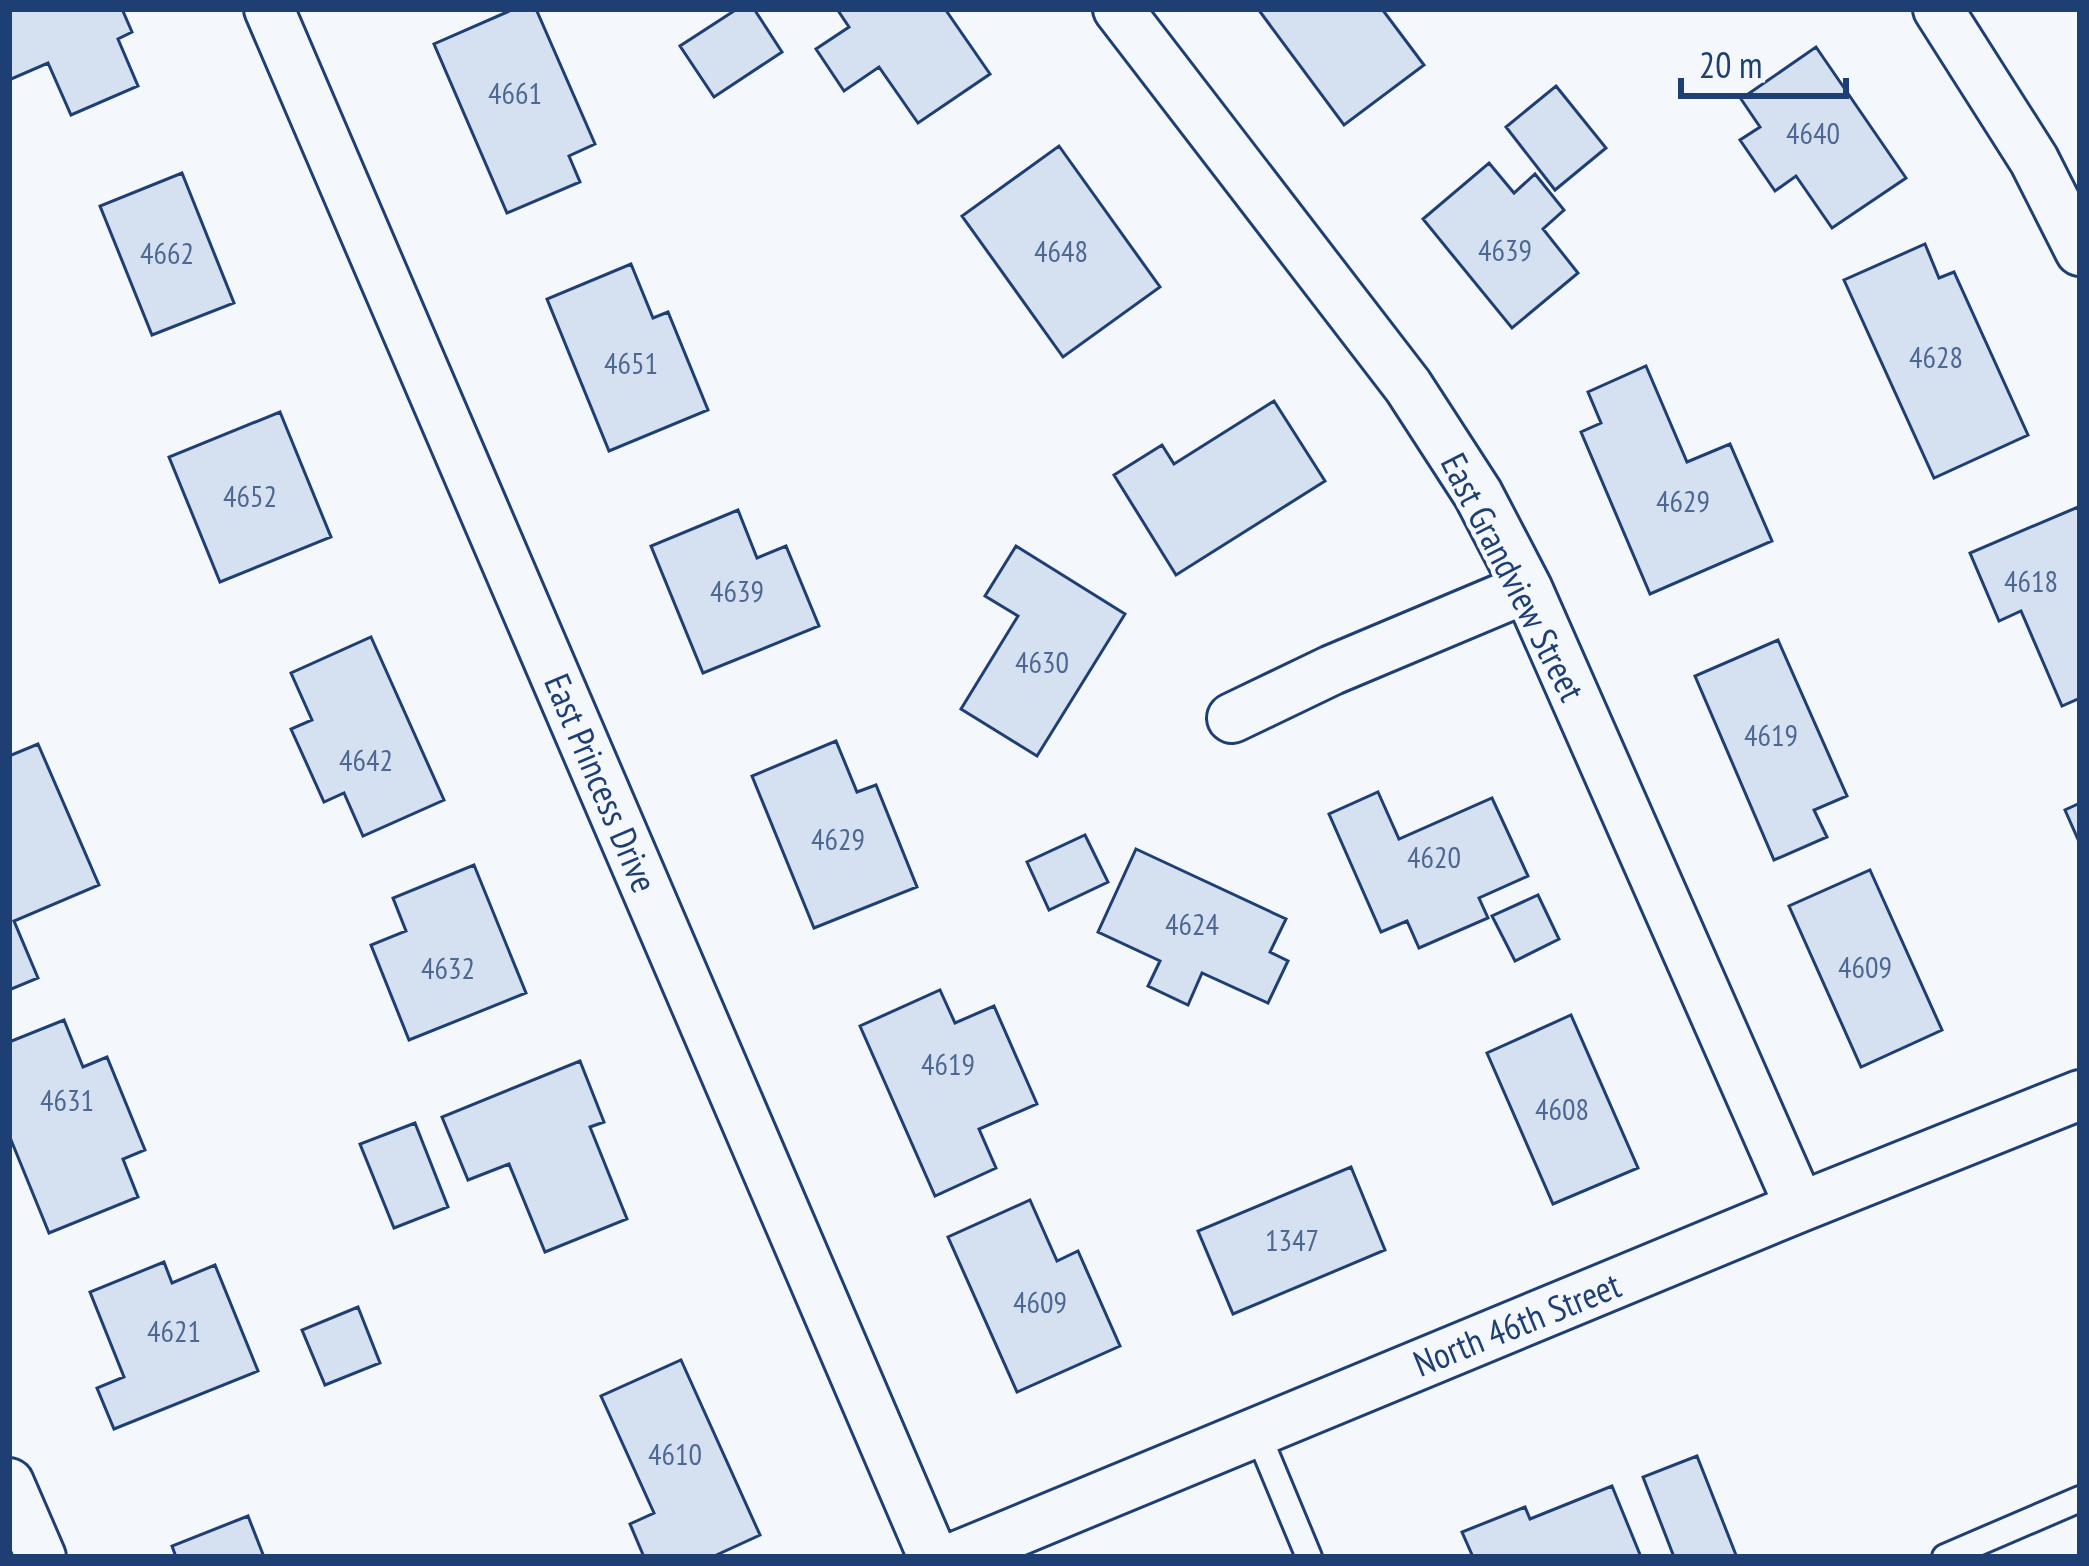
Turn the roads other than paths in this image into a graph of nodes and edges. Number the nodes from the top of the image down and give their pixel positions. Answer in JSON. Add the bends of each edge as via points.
{"nodes":[{"id":1,"x":269,"y":9,"type":"edge"},
{"id":2,"x":1118,"y":9,"type":"edge"},
{"id":3,"x":1938,"y":9,"type":"edge"},
{"id":4,"x":2080,"y":251,"type":"edge"},
{"id":5,"x":1527,"y":588,"type":"junction"},
{"id":6,"x":1232,"y":718,"type":"dead end"},
{"id":7,"x":2080,"y":1095,"type":"edge"},
{"id":8,"x":1800,"y":1208,"type":"junction"},
{"id":9,"x":1257,"y":1432,"type":"junction"},
{"id":10,"x":9,"y":1483,"type":"edge"},
{"id":11,"x":2080,"y":1499,"type":"edge"},
{"id":12,"x":41,"y":1557,"type":"edge"},
{"id":13,"x":933,"y":1557,"type":"edge"},
{"id":14,"x":956,"y":1557,"type":"edge"},
{"id":15,"x":1309,"y":1557,"type":"edge"},
{"id":16,"x":1945,"y":1557,"type":"edge"}],
"edges":[{"from":1,"to":13,"type":"street","name":"East Princess Drive"},
{"from":2,"to":5,"type":"street","name":"East Grandview Street","via":[[1408,386]]},
{"from":3,"to":4,"type":"street","via":[[2034,160]]},
{"from":5,"to":6,"type":"street"},
{"from":5,"to":8,"type":"street","name":"East Grandview Street"},
{"from":7,"to":8,"type":"street","name":"North 46th Street"},
{"from":8,"to":9,"type":"street","name":"North 46th Street"},
{"from":9,"to":14,"type":"street","name":"North 46th Street"},
{"from":9,"to":15,"type":"lane"},
{"from":10,"to":12,"type":"street"},
{"from":11,"to":16,"type":"lane"}]}
